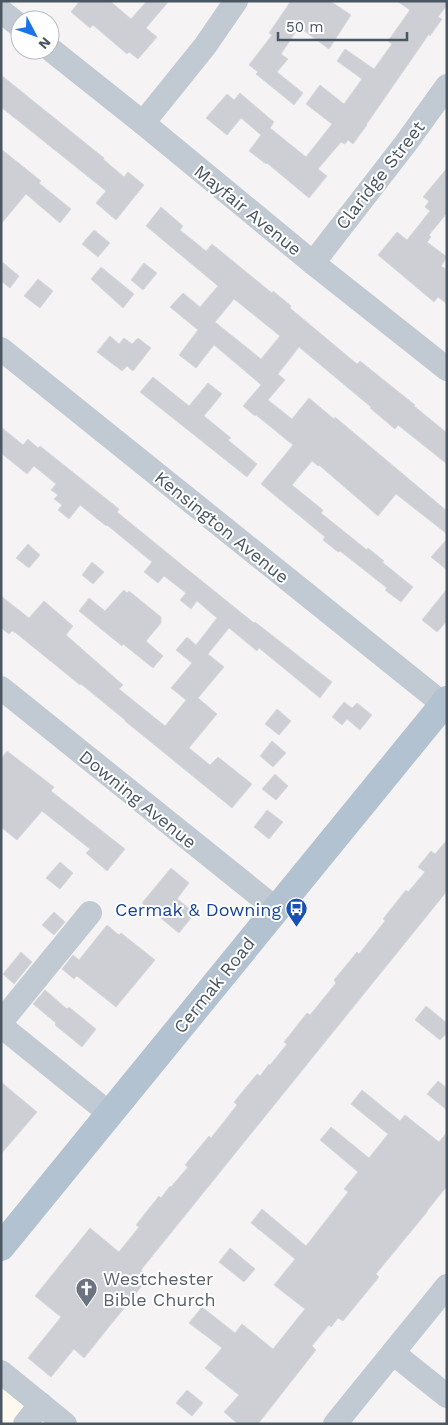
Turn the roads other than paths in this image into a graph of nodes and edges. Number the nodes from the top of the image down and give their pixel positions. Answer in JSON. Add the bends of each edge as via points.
{"nodes":[{"id":1,"x":236,"y":1,"type":"edge"},
{"id":2,"x":60,"y":58,"type":"edge"},
{"id":3,"x":447,"y":86,"type":"edge"},
{"id":4,"x":143,"y":124,"type":"junction"},
{"id":5,"x":313,"y":263,"type":"junction"},
{"id":6,"x":1,"y":349,"type":"edge"},
{"id":7,"x":447,"y":369,"type":"edge"},
{"id":8,"x":1,"y":688,"type":"edge"},
{"id":9,"x":445,"y":702,"type":"edge"},
{"id":10,"x":276,"y":909,"type":"junction"},
{"id":11,"x":90,"y":913,"type":"dead end"},
{"id":12,"x":1,"y":1022,"type":"edge"},
{"id":13,"x":1,"y":1026,"type":"edge"},
{"id":14,"x":110,"y":1114,"type":"junction"},
{"id":15,"x":1,"y":1247,"type":"edge"},
{"id":16,"x":447,"y":1286,"type":"edge"},
{"id":17,"x":393,"y":1352,"type":"junction"},
{"id":18,"x":1,"y":1372,"type":"edge"},
{"id":19,"x":447,"y":1396,"type":"edge"},
{"id":20,"x":41,"y":1404,"type":"junction"},
{"id":21,"x":24,"y":1424,"type":"edge"},
{"id":22,"x":65,"y":1424,"type":"edge"},
{"id":23,"x":335,"y":1424,"type":"edge"}],
"edges":[{"from":1,"to":4,"type":"street"},
{"from":2,"to":4,"type":"street","name":"Mayfair Avenue"},
{"from":3,"to":5,"type":"street","name":"Claridge Street"},
{"from":4,"to":5,"type":"street","name":"Mayfair Avenue"},
{"from":5,"to":7,"type":"street","name":"Mayfair Avenue"},
{"from":6,"to":9,"type":"street","name":"Kensington Avenue"},
{"from":8,"to":10,"type":"street","name":"Downing Avenue"},
{"from":9,"to":10,"type":"main road","name":"Cermak Road"},
{"from":10,"to":14,"type":"main road","name":"Cermak Road"},
{"from":11,"to":12,"type":"street"},
{"from":13,"to":14,"type":"street"},
{"from":14,"to":15,"type":"main road","name":"Cermak Road"},
{"from":16,"to":17,"type":"street"},
{"from":17,"to":19,"type":"street"},
{"from":17,"to":23,"type":"street"},
{"from":18,"to":20,"type":"street"},
{"from":20,"to":21,"type":"street"},
{"from":20,"to":22,"type":"street"}]}
